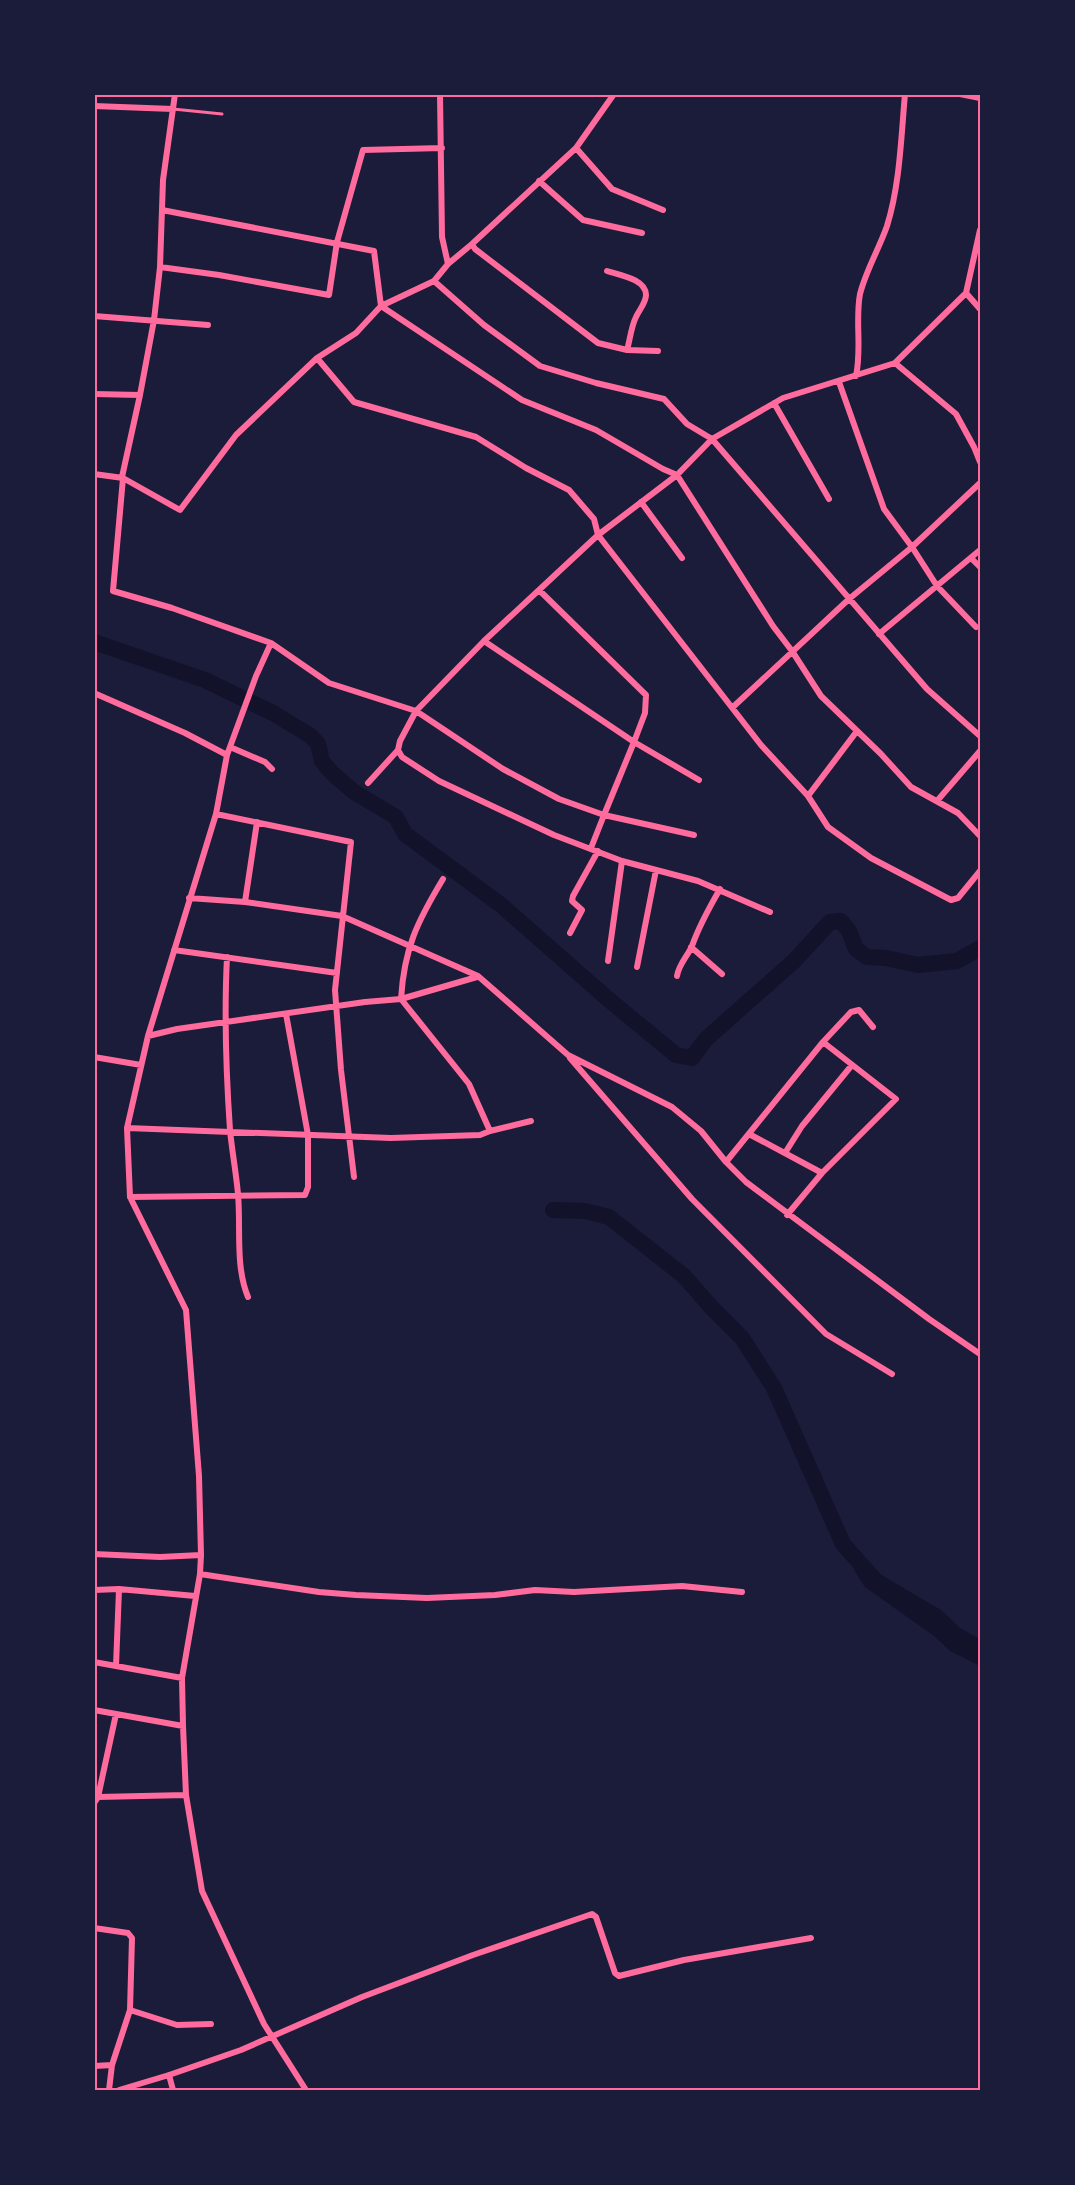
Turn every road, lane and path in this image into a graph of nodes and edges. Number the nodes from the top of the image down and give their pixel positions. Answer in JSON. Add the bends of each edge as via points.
{"nodes":[{"id":1,"x":175,"y":94,"type":"edge"},
{"id":2,"x":440,"y":94,"type":"edge"},
{"id":3,"x":614,"y":94,"type":"edge"},
{"id":4,"x":905,"y":94,"type":"edge"},
{"id":5,"x":960,"y":94,"type":"edge"},
{"id":6,"x":981,"y":98,"type":"edge"},
{"id":7,"x":94,"y":106,"type":"edge"},
{"id":8,"x":173,"y":109,"type":"junction"},
{"id":9,"x":222,"y":114,"type":"dead end"},
{"id":10,"x":442,"y":148,"type":"junction"},
{"id":11,"x":576,"y":148,"type":"junction"},
{"id":12,"x":539,"y":181,"type":"junction"},
{"id":13,"x":162,"y":210,"type":"junction"},
{"id":14,"x":663,"y":210,"type":"dead end"},
{"id":15,"x":981,"y":230,"type":"edge"},
{"id":16,"x":642,"y":233,"type":"dead end"},
{"id":17,"x":338,"y":242,"type":"junction"},
{"id":18,"x":472,"y":244,"type":"junction"},
{"id":19,"x":448,"y":264,"type":"junction"},
{"id":20,"x":160,"y":267,"type":"junction"},
{"id":21,"x":607,"y":271,"type":"dead end"},
{"id":22,"x":434,"y":281,"type":"junction"},
{"id":23,"x":966,"y":293,"type":"junction"},
{"id":24,"x":381,"y":306,"type":"junction"},
{"id":25,"x":981,"y":309,"type":"edge"},
{"id":26,"x":94,"y":316,"type":"edge"},
{"id":27,"x":153,"y":320,"type":"junction"},
{"id":28,"x":208,"y":325,"type":"dead end"},
{"id":29,"x":627,"y":350,"type":"junction"},
{"id":30,"x":658,"y":351,"type":"dead end"},
{"id":31,"x":317,"y":358,"type":"junction"},
{"id":32,"x":895,"y":363,"type":"junction"},
{"id":33,"x":856,"y":376,"type":"junction"},
{"id":34,"x":839,"y":382,"type":"junction"},
{"id":35,"x":94,"y":394,"type":"edge"},
{"id":36,"x":140,"y":395,"type":"junction"},
{"id":37,"x":774,"y":403,"type":"junction"},
{"id":38,"x":712,"y":439,"type":"junction"},
{"id":39,"x":981,"y":462,"type":"edge"},
{"id":40,"x":94,"y":474,"type":"edge"},
{"id":41,"x":677,"y":475,"type":"junction"},
{"id":42,"x":122,"y":477,"type":"junction"},
{"id":43,"x":981,"y":483,"type":"edge"},
{"id":44,"x":830,"y":499,"type":"dead end"},
{"id":45,"x":640,"y":502,"type":"junction"},
{"id":46,"x":598,"y":535,"type":"junction"},
{"id":47,"x":912,"y":547,"type":"junction"},
{"id":48,"x":981,"y":550,"type":"edge"},
{"id":49,"x":682,"y":558,"type":"dead end"},
{"id":50,"x":971,"y":558,"type":"junction"},
{"id":51,"x":981,"y":567,"type":"edge"},
{"id":52,"x":937,"y":586,"type":"junction"},
{"id":53,"x":539,"y":590,"type":"junction"},
{"id":54,"x":849,"y":599,"type":"junction"},
{"id":55,"x":976,"y":627,"type":"dead end"},
{"id":56,"x":879,"y":634,"type":"junction"},
{"id":57,"x":484,"y":641,"type":"junction"},
{"id":58,"x":271,"y":643,"type":"junction"},
{"id":59,"x":792,"y":651,"type":"junction"},
{"id":60,"x":94,"y":693,"type":"edge"},
{"id":61,"x":733,"y":707,"type":"junction"},
{"id":62,"x":419,"y":713,"type":"junction"},
{"id":63,"x":857,"y":731,"type":"junction"},
{"id":64,"x":981,"y":736,"type":"edge"},
{"id":65,"x":634,"y":742,"type":"junction"},
{"id":66,"x":230,"y":747,"type":"junction"},
{"id":67,"x":398,"y":750,"type":"junction"},
{"id":68,"x":981,"y":751,"type":"edge"},
{"id":69,"x":227,"y":755,"type":"junction"},
{"id":70,"x":272,"y":769,"type":"dead end"},
{"id":71,"x":699,"y":780,"type":"dead end"},
{"id":72,"x":368,"y":783,"type":"dead end"},
{"id":73,"x":808,"y":796,"type":"junction"},
{"id":74,"x":937,"y":801,"type":"junction"},
{"id":75,"x":216,"y":814,"type":"junction"},
{"id":76,"x":604,"y":815,"type":"junction"},
{"id":77,"x":257,"y":822,"type":"junction"},
{"id":78,"x":694,"y":835,"type":"dead end"},
{"id":79,"x":981,"y":836,"type":"edge"},
{"id":80,"x":591,"y":848,"type":"junction"},
{"id":81,"x":598,"y":851,"type":"junction"},
{"id":82,"x":622,"y":861,"type":"junction"},
{"id":83,"x":656,"y":870,"type":"junction"},
{"id":84,"x":981,"y":871,"type":"edge"},
{"id":85,"x":444,"y":879,"type":"dead end"},
{"id":86,"x":720,"y":889,"type":"junction"},
{"id":87,"x":189,"y":898,"type":"junction"},
{"id":88,"x":245,"y":902,"type":"junction"},
{"id":89,"x":770,"y":912,"type":"dead end"},
{"id":90,"x":342,"y":915,"type":"junction"},
{"id":91,"x":570,"y":933,"type":"dead end"},
{"id":92,"x":409,"y":945,"type":"junction"},
{"id":93,"x":691,"y":947,"type":"junction"},
{"id":94,"x":174,"y":950,"type":"junction"},
{"id":95,"x":227,"y":957,"type":"junction"},
{"id":96,"x":608,"y":961,"type":"dead end"},
{"id":97,"x":637,"y":967,"type":"dead end"},
{"id":98,"x":337,"y":973,"type":"junction"},
{"id":99,"x":722,"y":974,"type":"dead end"},
{"id":100,"x":478,"y":976,"type":"junction"},
{"id":101,"x":677,"y":976,"type":"dead end"},
{"id":102,"x":401,"y":999,"type":"junction"},
{"id":103,"x":336,"y":1006,"type":"junction"},
{"id":104,"x":286,"y":1014,"type":"junction"},
{"id":105,"x":224,"y":1023,"type":"junction"},
{"id":106,"x":873,"y":1027,"type":"dead end"},
{"id":107,"x":148,"y":1036,"type":"junction"},
{"id":108,"x":823,"y":1042,"type":"junction"},
{"id":109,"x":568,"y":1055,"type":"junction"},
{"id":110,"x":94,"y":1057,"type":"edge"},
{"id":111,"x":141,"y":1065,"type":"junction"},
{"id":112,"x":852,"y":1065,"type":"junction"},
{"id":113,"x":531,"y":1120,"type":"dead end"},
{"id":114,"x":127,"y":1128,"type":"junction"},
{"id":115,"x":490,"y":1131,"type":"junction"},
{"id":116,"x":230,"y":1133,"type":"junction"},
{"id":117,"x":749,"y":1134,"type":"junction"},
{"id":118,"x":308,"y":1135,"type":"junction"},
{"id":119,"x":350,"y":1136,"type":"junction"},
{"id":120,"x":785,"y":1153,"type":"junction"},
{"id":121,"x":726,"y":1162,"type":"junction"},
{"id":122,"x":822,"y":1173,"type":"junction"},
{"id":123,"x":354,"y":1177,"type":"dead end"},
{"id":124,"x":238,"y":1194,"type":"junction"},
{"id":125,"x":130,"y":1197,"type":"junction"},
{"id":126,"x":788,"y":1215,"type":"junction"},
{"id":127,"x":248,"y":1297,"type":"dead end"},
{"id":128,"x":981,"y":1354,"type":"edge"},
{"id":129,"x":892,"y":1374,"type":"dead end"},
{"id":130,"x":94,"y":1554,"type":"edge"},
{"id":131,"x":201,"y":1555,"type":"junction"},
{"id":132,"x":200,"y":1574,"type":"junction"},
{"id":133,"x":119,"y":1589,"type":"junction"},
{"id":134,"x":94,"y":1590,"type":"edge"},
{"id":135,"x":742,"y":1592,"type":"dead end"},
{"id":136,"x":195,"y":1596,"type":"junction"},
{"id":137,"x":94,"y":1662,"type":"edge"},
{"id":138,"x":117,"y":1666,"type":"junction"},
{"id":139,"x":182,"y":1678,"type":"junction"},
{"id":140,"x":94,"y":1710,"type":"edge"},
{"id":141,"x":116,"y":1714,"type":"junction"},
{"id":142,"x":183,"y":1726,"type":"junction"},
{"id":143,"x":94,"y":1770,"type":"edge"},
{"id":144,"x":103,"y":1771,"type":"junction"},
{"id":145,"x":186,"y":1795,"type":"junction"},
{"id":146,"x":96,"y":1800,"type":"edge"},
{"id":147,"x":94,"y":1928,"type":"edge"},
{"id":148,"x":811,"y":1938,"type":"dead end"},
{"id":149,"x":130,"y":2010,"type":"junction"},
{"id":150,"x":211,"y":2024,"type":"dead end"},
{"id":151,"x":272,"y":2037,"type":"junction"},
{"id":152,"x":94,"y":2066,"type":"edge"},
{"id":153,"x":112,"y":2066,"type":"junction"},
{"id":154,"x":169,"y":2075,"type":"junction"},
{"id":155,"x":305,"y":2090,"type":"edge"},
{"id":156,"x":109,"y":2091,"type":"edge"},
{"id":157,"x":119,"y":2091,"type":"edge"},
{"id":158,"x":173,"y":2091,"type":"edge"}],
"edges":[{"from":1,"to":8,"type":"street"},
{"from":2,"to":10,"type":"street"},
{"from":3,"to":11,"type":"street"},
{"from":4,"to":33,"type":"street","via":[[890,212],[860,293]]},
{"from":5,"to":6,"type":"street"},
{"from":7,"to":8,"type":"street"},
{"from":8,"to":9,"type":"lane"},
{"from":8,"to":13,"type":"street"},
{"from":10,"to":17,"type":"street","via":[[363,150]]},
{"from":10,"to":19,"type":"street","via":[[442,237]]},
{"from":11,"to":12,"type":"street"},
{"from":11,"to":14,"type":"street","via":[[612,189]]},
{"from":12,"to":16,"type":"street","via":[[583,220]]},
{"from":12,"to":18,"type":"street"},
{"from":13,"to":17,"type":"street"},
{"from":13,"to":20,"type":"street"},
{"from":15,"to":23,"type":"street"},
{"from":17,"to":20,"type":"street","via":[[329,295]]},
{"from":17,"to":24,"type":"street","via":[[374,250]]},
{"from":18,"to":19,"type":"street"},
{"from":18,"to":29,"type":"street","via":[[598,343]]},
{"from":19,"to":22,"type":"street"},
{"from":20,"to":27,"type":"street"},
{"from":21,"to":29,"type":"street","via":[[633,280],[644,289],[644,302]]},
{"from":22,"to":24,"type":"street"},
{"from":22,"to":38,"type":"street","via":[[484,325],[540,366],[664,399],[687,424]]},
{"from":23,"to":25,"type":"street"},
{"from":23,"to":32,"type":"street"},
{"from":24,"to":31,"type":"street","via":[[356,333]]},
{"from":24,"to":41,"type":"street","via":[[522,400],[596,430]]},
{"from":26,"to":27,"type":"street"},
{"from":27,"to":28,"type":"street"},
{"from":27,"to":36,"type":"street"},
{"from":29,"to":30,"type":"street"},
{"from":31,"to":42,"type":"street","via":[[236,435],[180,510]]},
{"from":31,"to":46,"type":"street","via":[[354,402],[476,437],[569,490],[594,519]]},
{"from":32,"to":33,"type":"street"},
{"from":32,"to":39,"type":"street","via":[[956,414]]},
{"from":33,"to":34,"type":"street"},
{"from":34,"to":37,"type":"street"},
{"from":34,"to":47,"type":"street","via":[[884,509]]},
{"from":35,"to":36,"type":"street"},
{"from":36,"to":42,"type":"street"},
{"from":37,"to":38,"type":"street"},
{"from":37,"to":44,"type":"street"},
{"from":38,"to":41,"type":"street"},
{"from":38,"to":54,"type":"street"},
{"from":40,"to":42,"type":"street"},
{"from":41,"to":45,"type":"street"},
{"from":41,"to":59,"type":"street","via":[[772,626]]},
{"from":42,"to":58,"type":"street","via":[[113,591]]},
{"from":43,"to":47,"type":"street"},
{"from":45,"to":46,"type":"street"},
{"from":45,"to":49,"type":"street"},
{"from":46,"to":53,"type":"street"},
{"from":46,"to":61,"type":"street"},
{"from":47,"to":52,"type":"street"},
{"from":47,"to":54,"type":"street"},
{"from":48,"to":50,"type":"street"},
{"from":50,"to":51,"type":"street"},
{"from":50,"to":52,"type":"street"},
{"from":52,"to":55,"type":"street"},
{"from":52,"to":56,"type":"street"},
{"from":53,"to":57,"type":"street"},
{"from":53,"to":65,"type":"street","via":[[646,695],[645,713]]},
{"from":54,"to":56,"type":"street"},
{"from":54,"to":59,"type":"street"},
{"from":56,"to":64,"type":"street","via":[[927,689]]},
{"from":57,"to":62,"type":"street"},
{"from":57,"to":65,"type":"street"},
{"from":58,"to":62,"type":"street","via":[[329,683]]},
{"from":58,"to":66,"type":"street"},
{"from":59,"to":61,"type":"street"},
{"from":59,"to":63,"type":"street","via":[[821,696]]},
{"from":60,"to":69,"type":"street"},
{"from":61,"to":73,"type":"street","via":[[761,745]]},
{"from":62,"to":67,"type":"street"},
{"from":62,"to":76,"type":"street","via":[[503,769],[549,794]]},
{"from":63,"to":73,"type":"street"},
{"from":63,"to":74,"type":"street","via":[[911,787]]},
{"from":65,"to":71,"type":"street"},
{"from":65,"to":76,"type":"street"},
{"from":66,"to":69,"type":"street"},
{"from":66,"to":70,"type":"street"},
{"from":67,"to":72,"type":"street"},
{"from":67,"to":80,"type":"street","via":[[402,757],[439,781],[554,835]]},
{"from":68,"to":74,"type":"street"},
{"from":69,"to":75,"type":"street"},
{"from":73,"to":84,"type":"street","via":[[828,827],[849,843],[946,899],[958,898]]},
{"from":74,"to":79,"type":"street","via":[[958,813]]},
{"from":75,"to":77,"type":"street"},
{"from":75,"to":87,"type":"street"},
{"from":76,"to":78,"type":"street"},
{"from":76,"to":80,"type":"street"},
{"from":77,"to":88,"type":"street"},
{"from":77,"to":90,"type":"street","via":[[351,842]]},
{"from":80,"to":81,"type":"street"},
{"from":81,"to":82,"type":"street"},
{"from":81,"to":91,"type":"street","via":[[573,896],[572,901],[582,910]]},
{"from":82,"to":83,"type":"street"},
{"from":82,"to":96,"type":"street"},
{"from":83,"to":86,"type":"street"},
{"from":83,"to":97,"type":"street"},
{"from":85,"to":92,"type":"street"},
{"from":86,"to":89,"type":"street"},
{"from":86,"to":93,"type":"street"},
{"from":87,"to":88,"type":"street"},
{"from":87,"to":94,"type":"street"},
{"from":88,"to":90,"type":"street"},
{"from":90,"to":92,"type":"street"},
{"from":90,"to":98,"type":"street"},
{"from":92,"to":100,"type":"street"},
{"from":92,"to":102,"type":"street"},
{"from":93,"to":99,"type":"street"},
{"from":93,"to":101,"type":"street"},
{"from":94,"to":95,"type":"street"},
{"from":94,"to":107,"type":"street"},
{"from":95,"to":98,"type":"street"},
{"from":95,"to":105,"type":"street"},
{"from":98,"to":103,"type":"street"},
{"from":100,"to":102,"type":"street"},
{"from":100,"to":109,"type":"street"},
{"from":102,"to":103,"type":"street"},
{"from":102,"to":115,"type":"street","via":[[469,1084]]},
{"from":103,"to":104,"type":"street"},
{"from":103,"to":119,"type":"street"},
{"from":104,"to":105,"type":"street"},
{"from":104,"to":118,"type":"street"},
{"from":105,"to":107,"type":"street"},
{"from":105,"to":116,"type":"street"},
{"from":106,"to":108,"type":"street","via":[[859,1010],[851,1012]]},
{"from":107,"to":111,"type":"street"},
{"from":108,"to":112,"type":"street"},
{"from":108,"to":117,"type":"street"},
{"from":109,"to":121,"type":"street","via":[[672,1107],[701,1131]]},
{"from":109,"to":129,"type":"street","via":[[692,1199],[825,1334]]},
{"from":110,"to":111,"type":"street"},
{"from":111,"to":114,"type":"street"},
{"from":112,"to":120,"type":"street"},
{"from":112,"to":122,"type":"street","via":[[896,1099]]},
{"from":113,"to":115,"type":"street"},
{"from":114,"to":116,"type":"street"},
{"from":114,"to":125,"type":"street"},
{"from":115,"to":119,"type":"street","via":[[429,1138]]},
{"from":116,"to":118,"type":"street"},
{"from":116,"to":124,"type":"street"},
{"from":117,"to":120,"type":"street"},
{"from":117,"to":121,"type":"street"},
{"from":118,"to":119,"type":"street"},
{"from":118,"to":124,"type":"street","via":[[305,1195]]},
{"from":119,"to":123,"type":"street"},
{"from":120,"to":122,"type":"street"},
{"from":121,"to":126,"type":"street"},
{"from":122,"to":126,"type":"street"},
{"from":124,"to":125,"type":"street"},
{"from":124,"to":127,"type":"street","via":[[239,1246]]},
{"from":125,"to":131,"type":"street","via":[[186,1310]]},
{"from":126,"to":128,"type":"street"},
{"from":130,"to":131,"type":"street"},
{"from":131,"to":132,"type":"street"},
{"from":132,"to":135,"type":"street","via":[[319,1592],[404,1597],[682,1586]]},
{"from":132,"to":136,"type":"street"},
{"from":133,"to":134,"type":"street"},
{"from":133,"to":136,"type":"street"},
{"from":133,"to":138,"type":"street"},
{"from":136,"to":139,"type":"street"},
{"from":137,"to":138,"type":"street"},
{"from":138,"to":139,"type":"street"},
{"from":139,"to":142,"type":"street"},
{"from":140,"to":141,"type":"street"},
{"from":141,"to":142,"type":"street"},
{"from":141,"to":144,"type":"street"},
{"from":142,"to":145,"type":"street"},
{"from":143,"to":144,"type":"street"},
{"from":144,"to":146,"type":"street"},
{"from":145,"to":146,"type":"street"},
{"from":145,"to":151,"type":"street","via":[[202,1891]]},
{"from":147,"to":149,"type":"street","via":[[128,1933],[132,1938]]},
{"from":148,"to":151,"type":"street","via":[[684,1960],[619,1976],[592,1914],[370,1994]]},
{"from":149,"to":150,"type":"street","via":[[177,2025]]},
{"from":149,"to":153,"type":"street"},
{"from":151,"to":154,"type":"street"},
{"from":151,"to":155,"type":"street"},
{"from":152,"to":153,"type":"street"},
{"from":153,"to":156,"type":"street"},
{"from":154,"to":157,"type":"street"},
{"from":154,"to":158,"type":"street"}]}
